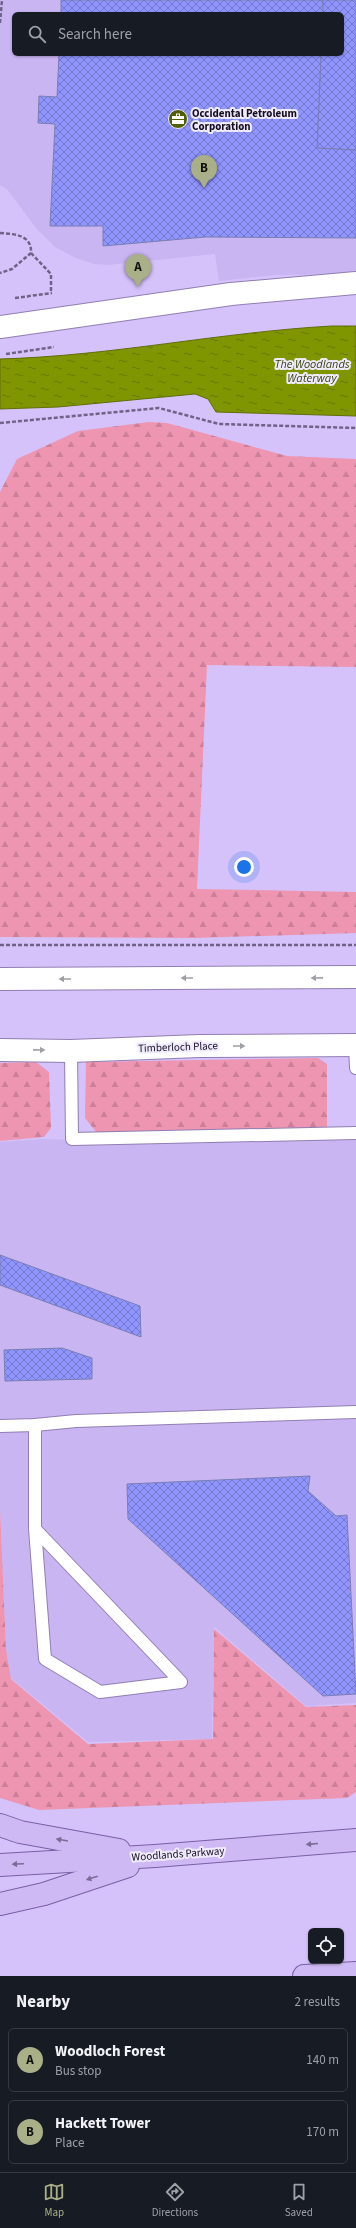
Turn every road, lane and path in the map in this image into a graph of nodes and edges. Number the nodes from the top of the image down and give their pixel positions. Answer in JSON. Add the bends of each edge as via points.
{"nodes":[{"id":1,"x":2,"y":0,"type":"edge"},
{"id":2,"x":0,"y":24,"type":"edge"},
{"id":3,"x":0,"y":233,"type":"edge"},
{"id":4,"x":31,"y":254,"type":"junction"},
{"id":5,"x":0,"y":274,"type":"edge"},
{"id":6,"x":356,"y":283,"type":"edge"},
{"id":7,"x":51,"y":292,"type":"dead end"},
{"id":8,"x":0,"y":327,"type":"edge"},
{"id":9,"x":0,"y":423,"type":"edge"},
{"id":10,"x":356,"y":428,"type":"edge"},
{"id":11,"x":0,"y":945,"type":"edge"},
{"id":12,"x":356,"y":945,"type":"edge"},
{"id":13,"x":356,"y":977,"type":"edge"},
{"id":14,"x":0,"y":979,"type":"edge"},
{"id":15,"x":356,"y":1045,"type":"edge"},
{"id":16,"x":0,"y":1050,"type":"edge"},
{"id":17,"x":71,"y":1051,"type":"junction"},
{"id":18,"x":356,"y":1068,"type":"edge"},
{"id":19,"x":356,"y":1133,"type":"edge"},
{"id":20,"x":356,"y":1412,"type":"edge"},
{"id":21,"x":35,"y":1425,"type":"junction"},
{"id":22,"x":0,"y":1426,"type":"edge"},
{"id":23,"x":35,"y":1529,"type":"junction"},
{"id":24,"x":0,"y":1825,"type":"edge"},
{"id":25,"x":356,"y":1840,"type":"edge"},
{"id":26,"x":155,"y":1856,"type":"junction"},
{"id":27,"x":0,"y":1865,"type":"edge"},
{"id":28,"x":0,"y":1904,"type":"edge"},
{"id":29,"x":356,"y":1973,"type":"edge"},
{"id":30,"x":304,"y":1976,"type":"edge"}],
"edges":[{"from":1,"to":2,"type":"path"},
{"from":3,"to":4,"type":"path","via":[[14,234],[27,239],[32,245]]},
{"from":4,"to":5,"type":"path","via":[[12,269]]},
{"from":4,"to":7,"type":"path","via":[[51,274]]},
{"from":6,"to":8,"type":"street","via":[[231,294]]},
{"from":9,"to":10,"type":"path","via":[[159,408],[219,424]]},
{"from":11,"to":12,"type":"path"},
{"from":13,"to":14,"type":"street","one_way":true},
{"from":17,"to":15,"type":"street","name":"Timberloch Place","one_way":true,"via":[[199,1046]]},
{"from":15,"to":18,"type":"lane"},
{"from":16,"to":17,"type":"street","name":"Timberloch Place","one_way":true},
{"from":17,"to":19,"type":"lane","via":[[72,1139]]},
{"from":20,"to":21,"type":"lane","via":[[76,1421]]},
{"from":21,"to":22,"type":"lane"},
{"from":21,"to":23,"type":"lane"},
{"from":23,"to":23,"type":"lane","via":[[45,1659],[100,1692],[180,1682]]},
{"from":26,"to":24,"type":"main road","one_way":true,"via":[[20,1832]]},
{"from":25,"to":26,"type":"main road","name":"Woodlands Parkway","one_way":true},
{"from":26,"to":27,"type":"main road","name":"Woodlands Parkway","one_way":true},
{"from":26,"to":28,"type":"main road","one_way":true,"via":[[44,1894]]},
{"from":29,"to":30,"type":"main road"}]}
